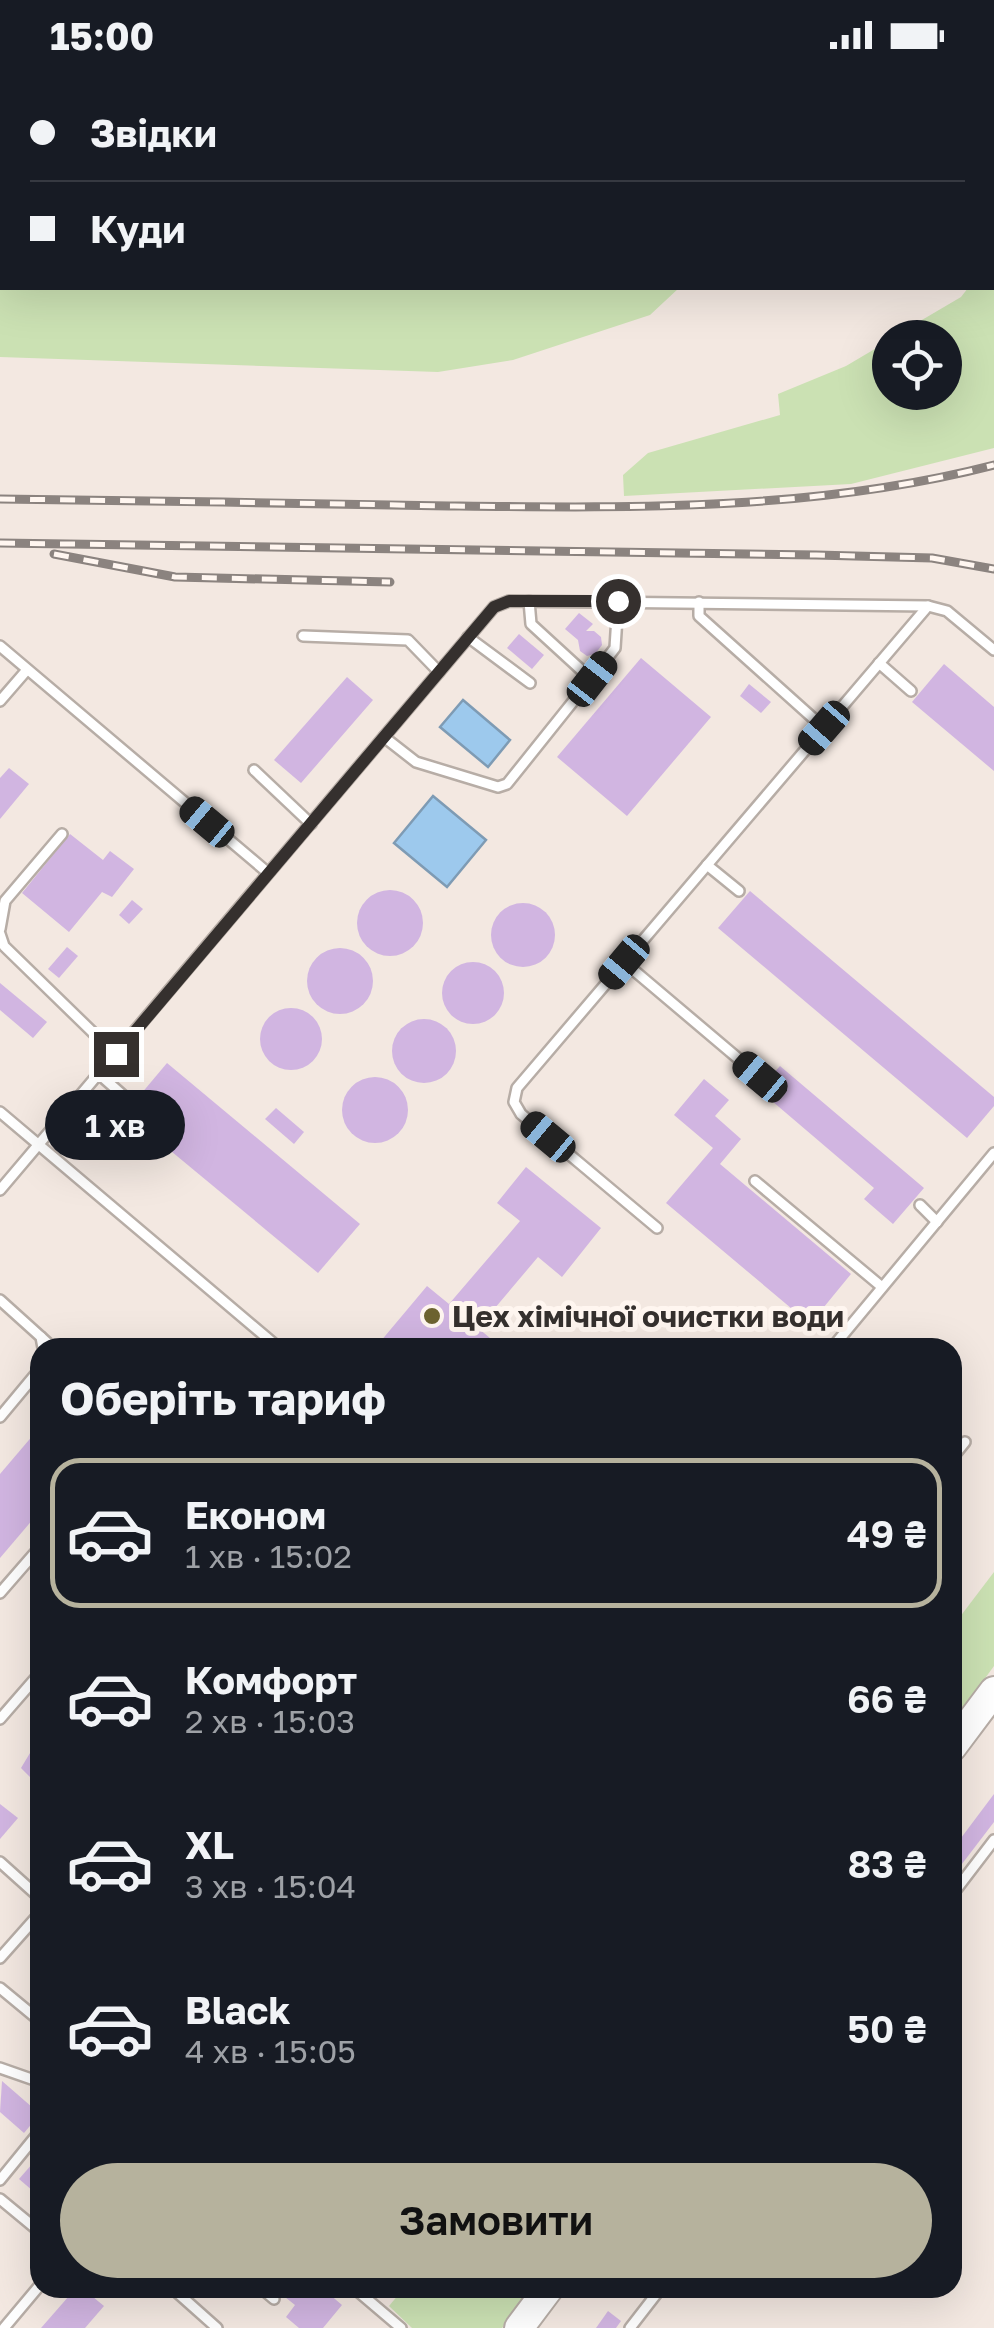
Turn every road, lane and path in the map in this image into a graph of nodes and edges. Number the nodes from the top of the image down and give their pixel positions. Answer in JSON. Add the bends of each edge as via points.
{"nodes":[{"id":1,"x":618,"y":601,"type":"junction"},
{"id":2,"x":529,"y":602,"type":"junction"},
{"id":3,"x":699,"y":602,"type":"junction"},
{"id":4,"x":928,"y":606,"type":"junction"},
{"id":5,"x":302,"y":636,"type":"dead end"},
{"id":6,"x":468,"y":638,"type":"junction"},
{"id":7,"x":0,"y":646,"type":"edge"},
{"id":8,"x":994,"y":650,"type":"edge"},
{"id":9,"x":879,"y":663,"type":"junction"},
{"id":10,"x":26,"y":670,"type":"junction"},
{"id":11,"x":439,"y":672,"type":"junction"},
{"id":12,"x":592,"y":679,"type":"junction"},
{"id":13,"x":530,"y":683,"type":"dead end"},
{"id":14,"x":911,"y":690,"type":"dead end"},
{"id":15,"x":0,"y":701,"type":"edge"},
{"id":16,"x":824,"y":728,"type":"junction"},
{"id":17,"x":384,"y":737,"type":"junction"},
{"id":18,"x":254,"y":770,"type":"dead end"},
{"id":19,"x":311,"y":824,"type":"junction"},
{"id":20,"x":62,"y":834,"type":"dead end"},
{"id":21,"x":707,"y":865,"type":"junction"},
{"id":22,"x":267,"y":872,"type":"junction"},
{"id":23,"x":739,"y":892,"type":"dead end"},
{"id":24,"x":0,"y":931,"type":"edge"},
{"id":25,"x":624,"y":962,"type":"junction"},
{"id":26,"x":116,"y":1054,"type":"junction"},
{"id":27,"x":99,"y":1074,"type":"junction"},
{"id":28,"x":760,"y":1077,"type":"dead end"},
{"id":29,"x":126,"y":1098,"type":"dead end"},
{"id":30,"x":0,"y":1112,"type":"edge"},
{"id":31,"x":39,"y":1144,"type":"junction"},
{"id":32,"x":994,"y":1153,"type":"edge"},
{"id":33,"x":755,"y":1181,"type":"dead end"},
{"id":34,"x":0,"y":1190,"type":"edge"},
{"id":35,"x":920,"y":1205,"type":"dead end"},
{"id":36,"x":937,"y":1222,"type":"junction"},
{"id":37,"x":657,"y":1228,"type":"dead end"},
{"id":38,"x":882,"y":1287,"type":"junction"},
{"id":39,"x":0,"y":1300,"type":"edge"},
{"id":40,"x":38,"y":1338,"type":"edge"},
{"id":41,"x":266,"y":1338,"type":"edge"},
{"id":42,"x":840,"y":1338,"type":"edge"},
{"id":43,"x":30,"y":1381,"type":"edge"},
{"id":44,"x":0,"y":1417,"type":"edge"},
{"id":45,"x":965,"y":1442,"type":"dead end"},
{"id":46,"x":962,"y":1446,"type":"edge"},
{"id":47,"x":30,"y":1558,"type":"edge"},
{"id":48,"x":0,"y":1593,"type":"edge"},
{"id":49,"x":30,"y":1685,"type":"edge"},
{"id":50,"x":994,"y":1691,"type":"edge"},
{"id":51,"x":0,"y":1719,"type":"edge"},
{"id":52,"x":962,"y":1734,"type":"edge"},
{"id":53,"x":994,"y":1840,"type":"edge"},
{"id":54,"x":0,"y":1862,"type":"edge"},
{"id":55,"x":962,"y":1881,"type":"edge"},
{"id":56,"x":30,"y":1889,"type":"edge"},
{"id":57,"x":30,"y":1924,"type":"edge"},
{"id":58,"x":0,"y":1958,"type":"edge"},
{"id":59,"x":0,"y":1988,"type":"edge"},
{"id":60,"x":30,"y":2013,"type":"edge"},
{"id":61,"x":0,"y":2068,"type":"edge"},
{"id":62,"x":30,"y":2078,"type":"edge"},
{"id":63,"x":30,"y":2143,"type":"edge"},
{"id":64,"x":0,"y":2180,"type":"edge"},
{"id":65,"x":0,"y":2199,"type":"edge"},
{"id":66,"x":30,"y":2224,"type":"edge"},
{"id":67,"x":30,"y":2297,"type":"edge"},
{"id":68,"x":183,"y":2298,"type":"edge"},
{"id":69,"x":366,"y":2298,"type":"edge"},
{"id":70,"x":542,"y":2298,"type":"edge"},
{"id":71,"x":653,"y":2298,"type":"edge"},
{"id":72,"x":4,"y":2328,"type":"edge"},
{"id":73,"x":216,"y":2328,"type":"edge"},
{"id":74,"x":401,"y":2328,"type":"edge"},
{"id":75,"x":519,"y":2328,"type":"edge"},
{"id":76,"x":630,"y":2328,"type":"edge"}],
"edges":[{"from":1,"to":2,"type":"lane"},
{"from":1,"to":3,"type":"lane"},
{"from":1,"to":12,"type":"lane","via":[[616,648]]},
{"from":2,"to":6,"type":"lane","via":[[494,607]]},
{"from":2,"to":12,"type":"lane","via":[[531,624]]},
{"from":3,"to":4,"type":"lane"},
{"from":3,"to":16,"type":"lane","via":[[700,616]]},
{"from":4,"to":8,"type":"lane","via":[[947,612]]},
{"from":4,"to":9,"type":"lane"},
{"from":5,"to":11,"type":"lane","via":[[408,640]]},
{"from":6,"to":11,"type":"lane"},
{"from":6,"to":13,"type":"lane"},
{"from":7,"to":10,"type":"lane"},
{"from":9,"to":14,"type":"lane"},
{"from":9,"to":16,"type":"lane"},
{"from":10,"to":15,"type":"lane"},
{"from":10,"to":22,"type":"lane"},
{"from":11,"to":17,"type":"lane"},
{"from":12,"to":17,"type":"lane","via":[[498,787],[416,762]]},
{"from":16,"to":21,"type":"lane"},
{"from":17,"to":19,"type":"lane"},
{"from":18,"to":19,"type":"lane"},
{"from":19,"to":22,"type":"lane"},
{"from":20,"to":24,"type":"lane","via":[[5,901]]},
{"from":21,"to":23,"type":"lane"},
{"from":21,"to":25,"type":"lane"},
{"from":22,"to":26,"type":"lane"},
{"from":24,"to":26,"type":"lane","via":[[4,946]]},
{"from":25,"to":28,"type":"lane"},
{"from":25,"to":37,"type":"lane","via":[[517,1088],[514,1102]]},
{"from":26,"to":27,"type":"lane"},
{"from":27,"to":29,"type":"lane"},
{"from":27,"to":31,"type":"lane"},
{"from":30,"to":31,"type":"lane"},
{"from":31,"to":34,"type":"lane"},
{"from":31,"to":41,"type":"lane"},
{"from":32,"to":36,"type":"lane"},
{"from":33,"to":38,"type":"lane"},
{"from":35,"to":36,"type":"lane"},
{"from":36,"to":38,"type":"lane"},
{"from":38,"to":42,"type":"lane"},
{"from":39,"to":40,"type":"lane"},
{"from":43,"to":44,"type":"lane"},
{"from":45,"to":46,"type":"lane"},
{"from":47,"to":48,"type":"lane"},
{"from":49,"to":51,"type":"lane"},
{"from":50,"to":52,"type":"main road"},
{"from":53,"to":55,"type":"lane"},
{"from":54,"to":56,"type":"lane"},
{"from":57,"to":58,"type":"lane"},
{"from":59,"to":60,"type":"lane"},
{"from":61,"to":62,"type":"lane"},
{"from":63,"to":64,"type":"lane"},
{"from":65,"to":66,"type":"lane"},
{"from":67,"to":72,"type":"lane"},
{"from":68,"to":73,"type":"lane"},
{"from":69,"to":74,"type":"lane"},
{"from":70,"to":75,"type":"main road"},
{"from":71,"to":76,"type":"lane"}]}
